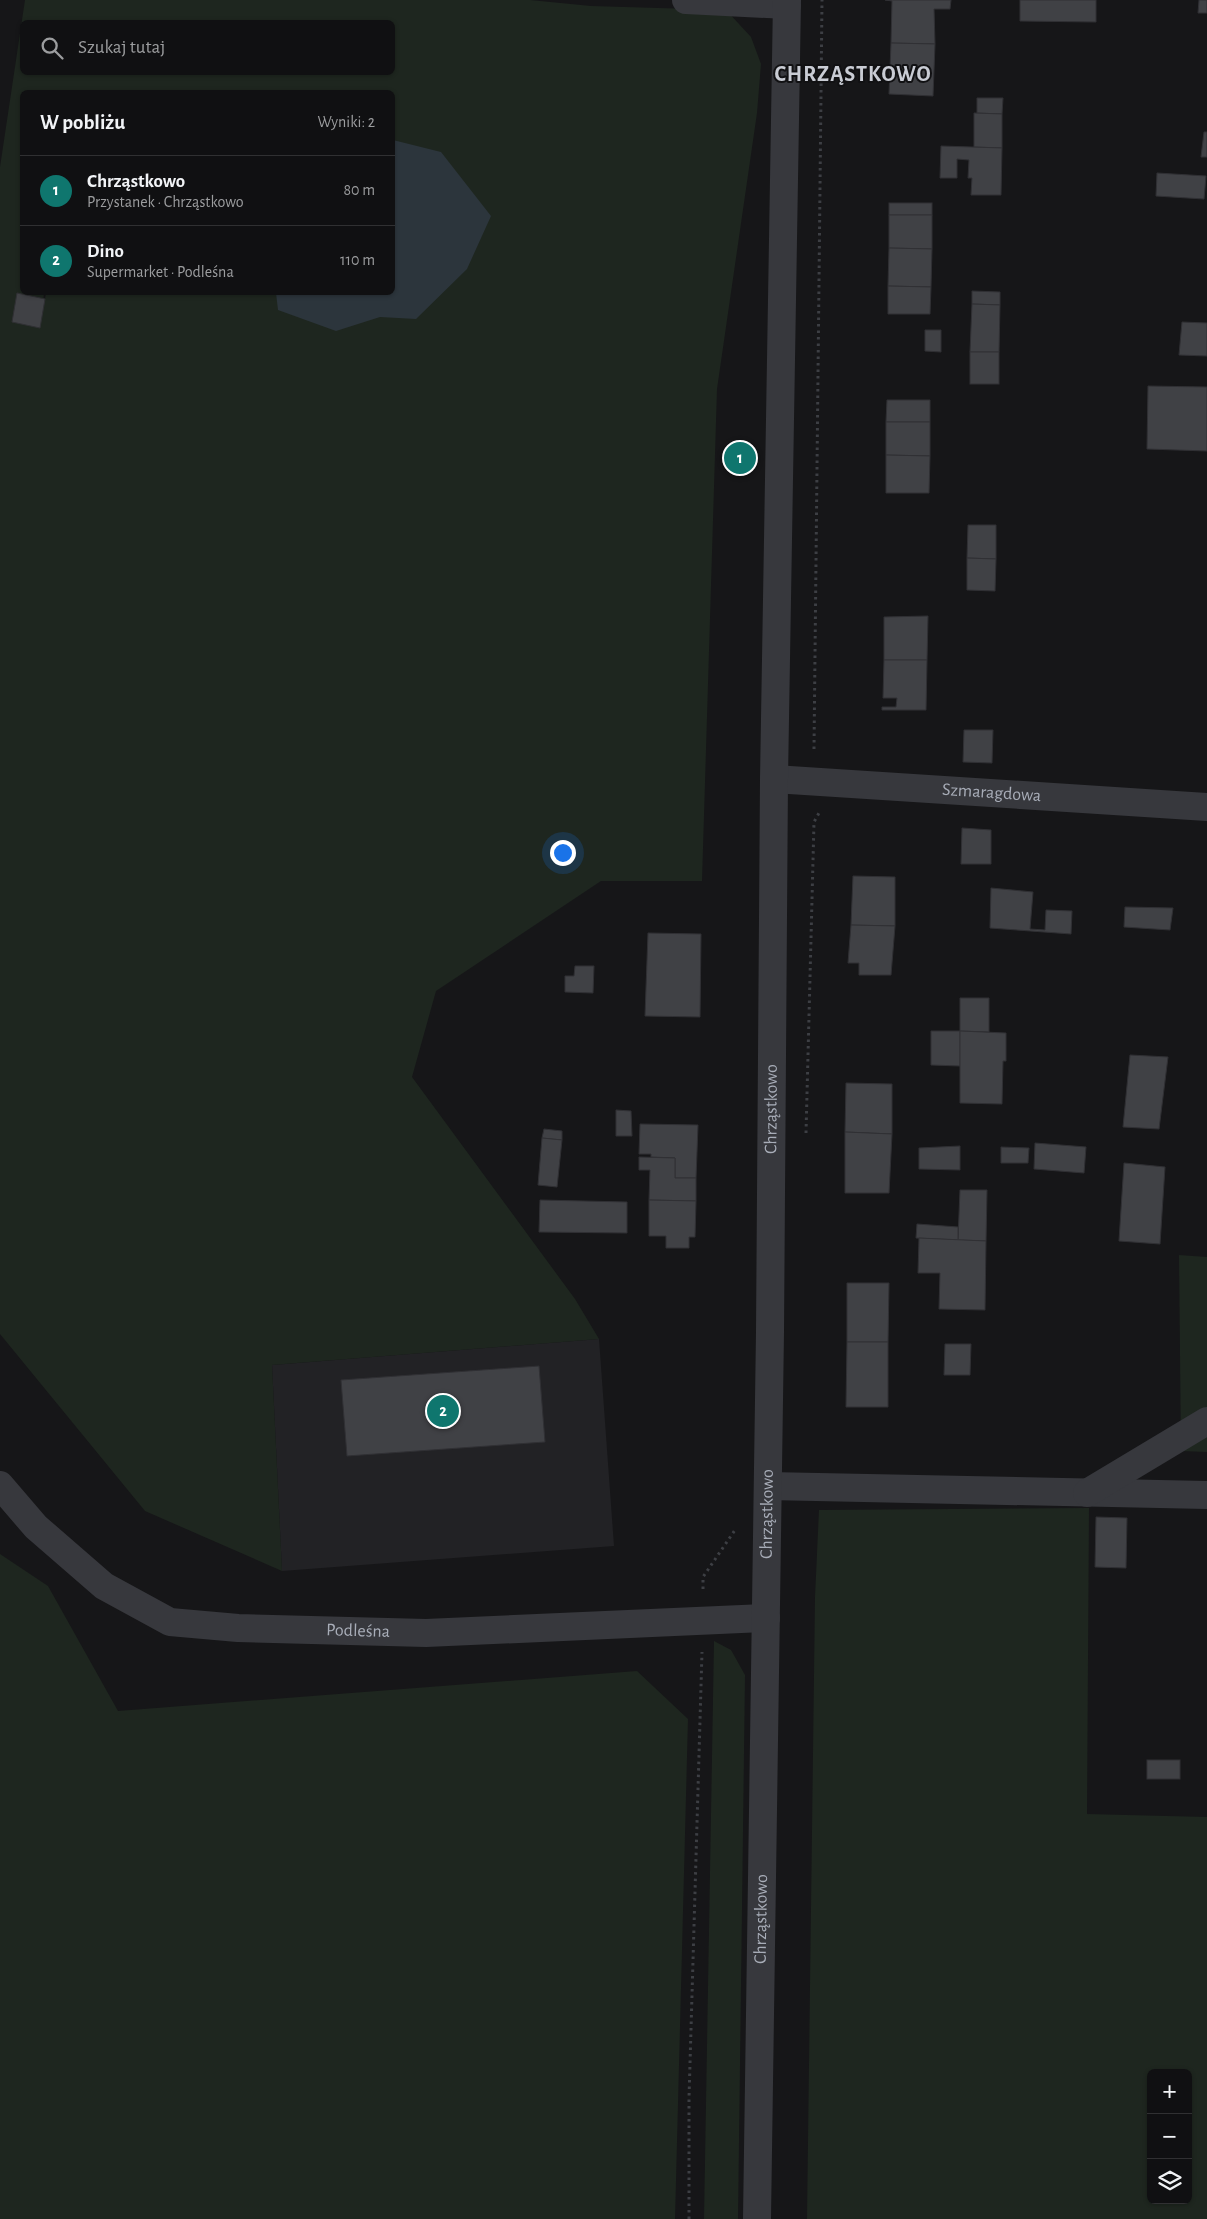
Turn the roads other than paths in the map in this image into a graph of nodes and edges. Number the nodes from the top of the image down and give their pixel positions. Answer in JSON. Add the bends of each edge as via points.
{"nodes":[{"id":1,"x":686,"y":0,"type":"edge"},
{"id":2,"x":787,"y":3,"type":"edge"},
{"id":3,"x":774,"y":779,"type":"junction"},
{"id":4,"x":1207,"y":807,"type":"edge"},
{"id":5,"x":1207,"y":1421,"type":"edge"},
{"id":6,"x":0,"y":1485,"type":"edge"},
{"id":7,"x":768,"y":1486,"type":"junction"},
{"id":8,"x":1087,"y":1493,"type":"junction"},
{"id":9,"x":1207,"y":1495,"type":"edge"},
{"id":10,"x":766,"y":1618,"type":"junction"},
{"id":11,"x":757,"y":2219,"type":"edge"}],
"edges":[{"from":1,"to":2,"type":"street"},
{"from":2,"to":3,"type":"street","name":"Chrząstkowo"},
{"from":3,"to":4,"type":"street","name":"Szmaragdowa"},
{"from":3,"to":7,"type":"street","name":"Chrząstkowo"},
{"from":5,"to":8,"type":"street"},
{"from":6,"to":10,"type":"street","name":"Podleśna","via":[[36,1527],[104,1586],[170,1622],[238,1628],[426,1633]]},
{"from":7,"to":8,"type":"street"},
{"from":7,"to":10,"type":"street","name":"Chrząstkowo"},
{"from":8,"to":9,"type":"street"},
{"from":10,"to":11,"type":"street","name":"Chrząstkowo"}]}
